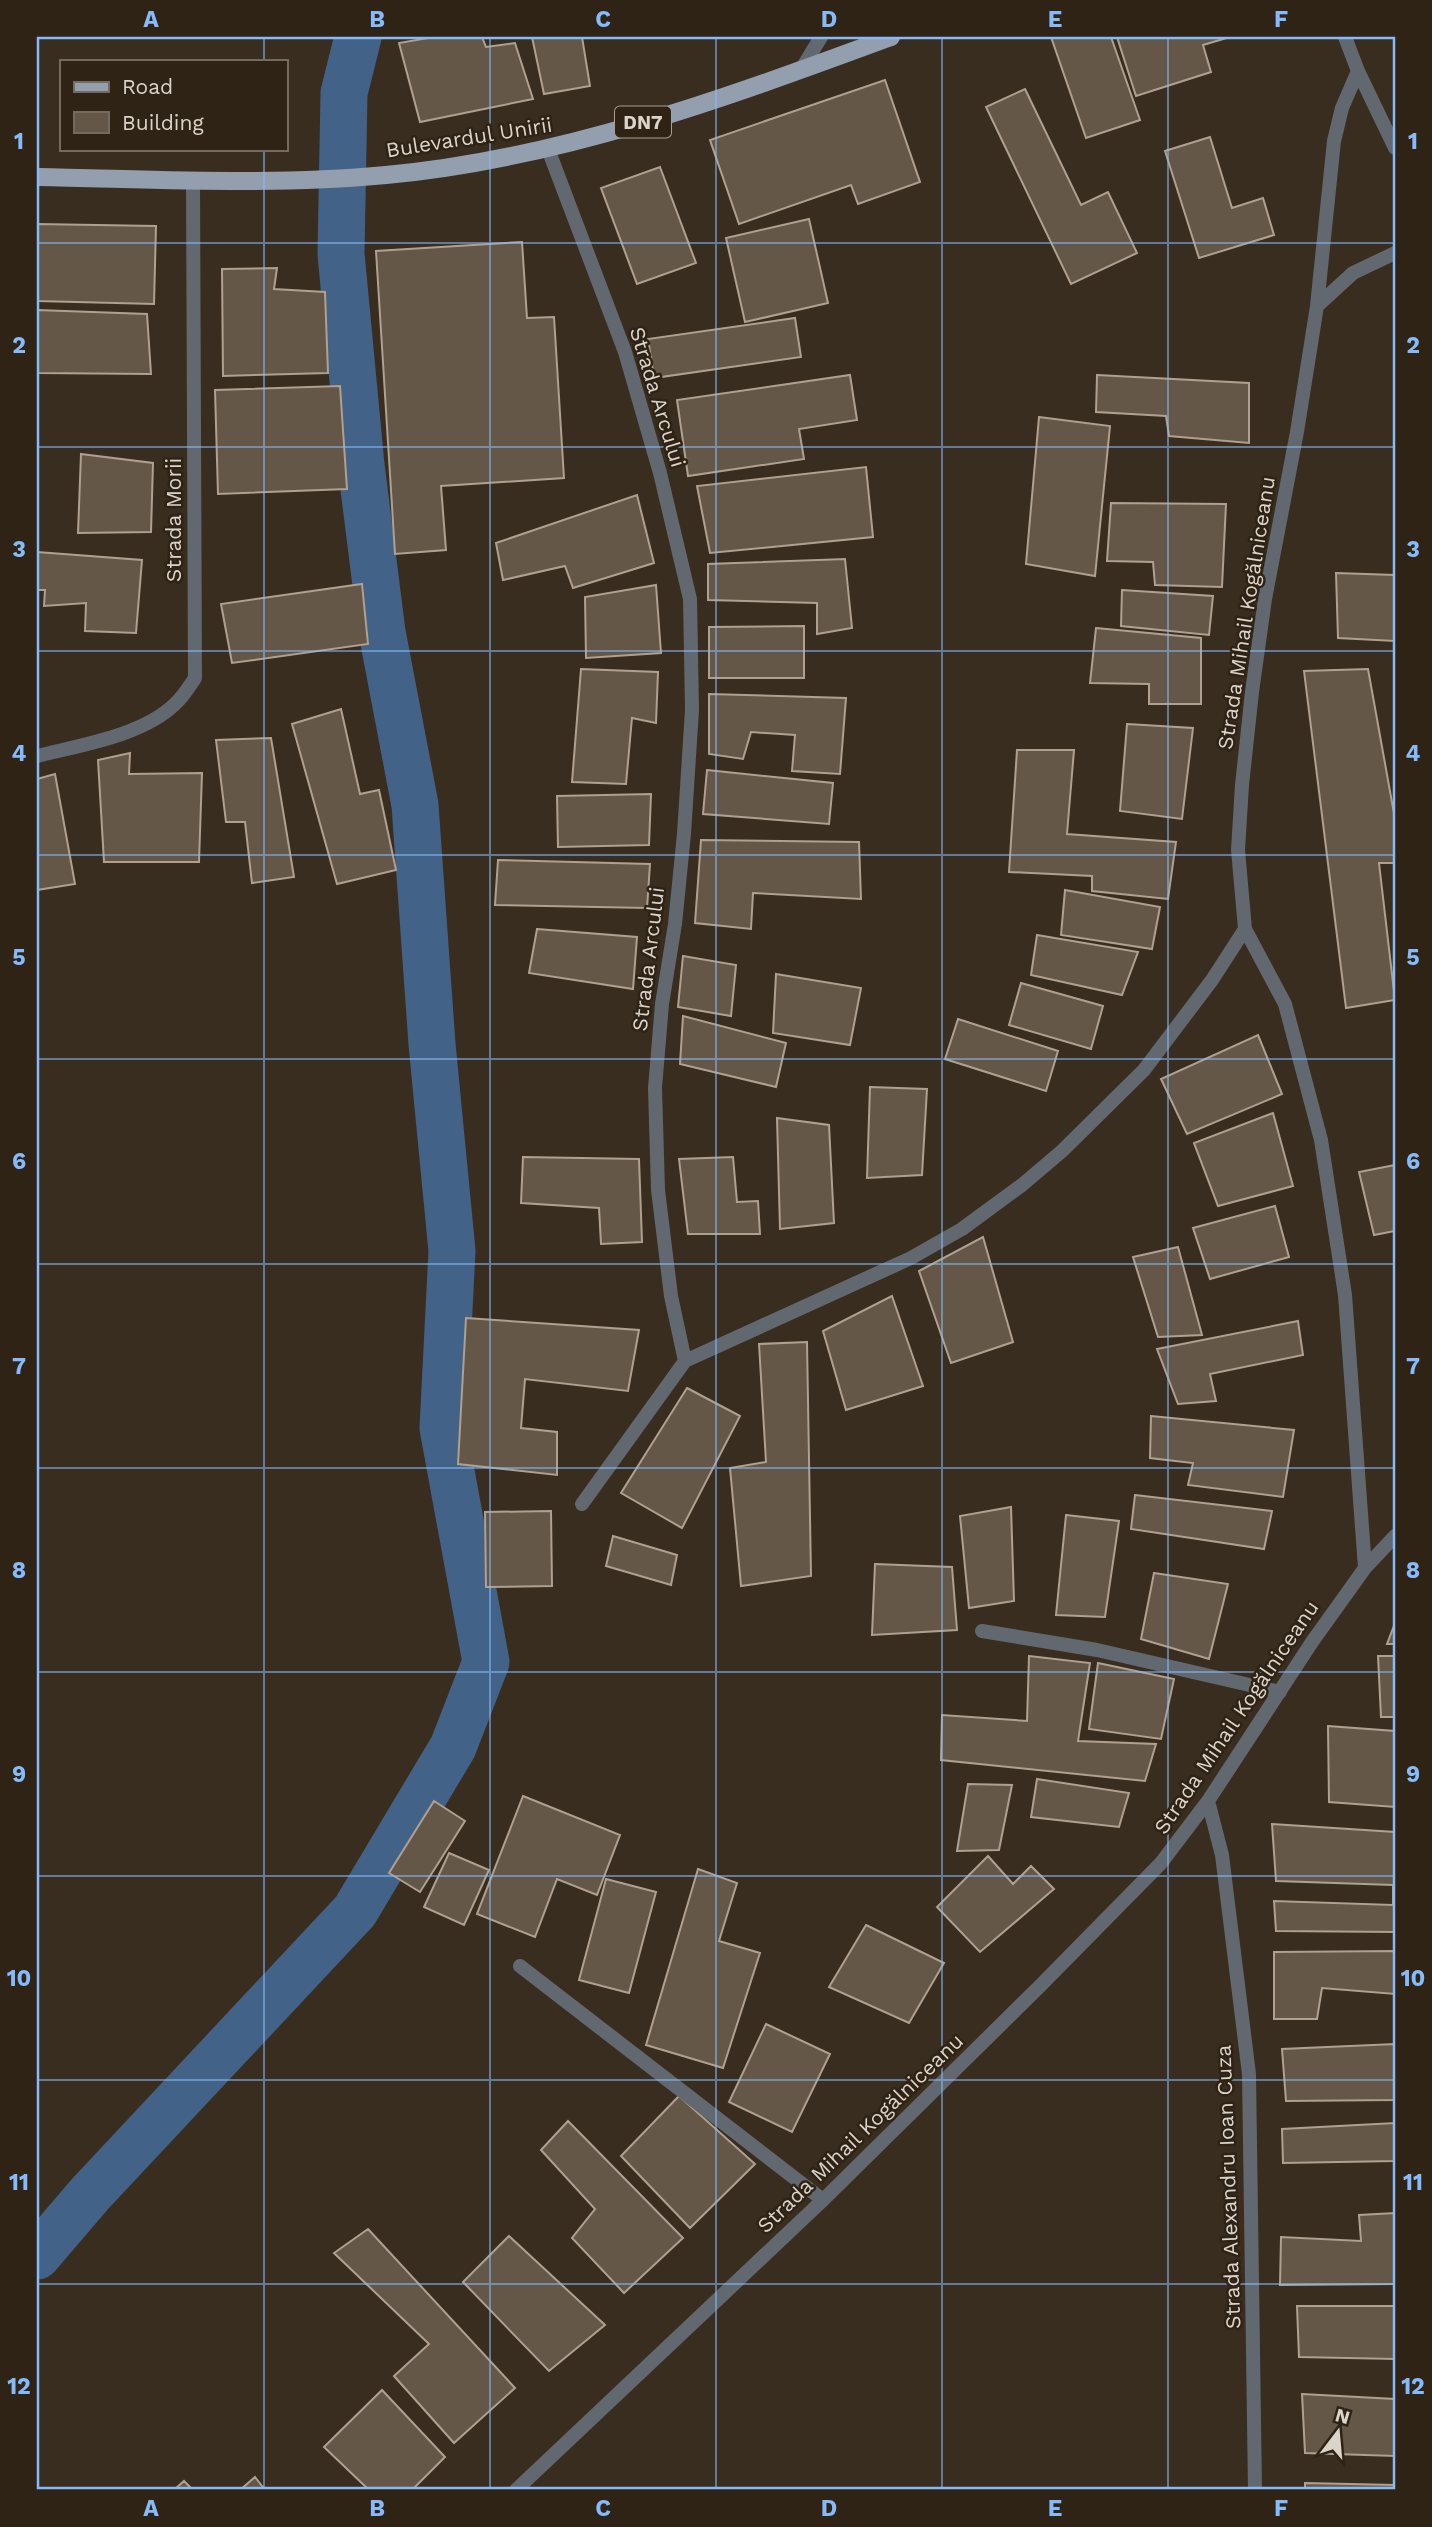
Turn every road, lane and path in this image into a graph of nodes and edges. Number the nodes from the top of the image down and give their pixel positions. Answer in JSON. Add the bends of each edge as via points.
{"nodes":[{"id":1,"x":821,"y":37,"type":"edge"},
{"id":2,"x":891,"y":37,"type":"edge"},
{"id":3,"x":1345,"y":37,"type":"edge"},
{"id":4,"x":801,"y":70,"type":"junction"},
{"id":5,"x":1358,"y":71,"type":"junction"},
{"id":6,"x":1395,"y":148,"type":"edge"},
{"id":7,"x":548,"y":149,"type":"junction"},
{"id":8,"x":37,"y":177,"type":"edge"},
{"id":9,"x":194,"y":180,"type":"junction"},
{"id":10,"x":1395,"y":253,"type":"edge"},
{"id":11,"x":1317,"y":306,"type":"junction"},
{"id":12,"x":37,"y":756,"type":"edge"},
{"id":13,"x":1245,"y":929,"type":"junction"},
{"id":14,"x":685,"y":1362,"type":"junction"},
{"id":15,"x":582,"y":1504,"type":"dead end"},
{"id":16,"x":1395,"y":1536,"type":"edge"},
{"id":17,"x":1365,"y":1568,"type":"junction"},
{"id":18,"x":982,"y":1632,"type":"dead end"},
{"id":19,"x":1280,"y":1692,"type":"junction"},
{"id":20,"x":1208,"y":1801,"type":"junction"},
{"id":21,"x":520,"y":1966,"type":"dead end"},
{"id":22,"x":823,"y":2200,"type":"junction"},
{"id":23,"x":516,"y":2490,"type":"edge"},
{"id":24,"x":1255,"y":2490,"type":"edge"}],
"edges":[{"from":1,"to":4,"type":"street"},
{"from":2,"to":4,"type":"main road","name":"Bulevardul Unirii","number":"DN7"},
{"from":3,"to":5,"type":"street"},
{"from":4,"to":7,"type":"main road","name":"Bulevardul Unirii","number":"DN7"},
{"from":5,"to":6,"type":"street"},
{"from":5,"to":11,"type":"street","name":"Strada Mihail Kogălniceanu","via":[[1334,141]]},
{"from":7,"to":9,"type":"main road","name":"Bulevardul Unirii","number":"DN7","via":[[387,175]]},
{"from":7,"to":14,"type":"street","name":"Strada Arcului","via":[[625,352],[690,599],[692,710],[684,834],[655,1088],[658,1190],[671,1296]]},
{"from":8,"to":9,"type":"main road","name":"Bulevardul Unirii","number":"DN7"},
{"from":9,"to":12,"type":"street","name":"Strada Morii","via":[[195,678],[176,704],[149,723]]},
{"from":10,"to":11,"type":"street","via":[[1353,273]]},
{"from":11,"to":13,"type":"street","name":"Strada Mihail Kogălniceanu","via":[[1252,692],[1238,850]]},
{"from":13,"to":14,"type":"street","via":[[1144,1070],[1062,1152],[962,1229],[911,1258]]},
{"from":13,"to":17,"type":"street","name":"Strada Mihail Kogălniceanu","via":[[1285,1004],[1321,1140],[1345,1295]]},
{"from":14,"to":15,"type":"street"},
{"from":16,"to":17,"type":"street"},
{"from":17,"to":19,"type":"street","name":"Strada Mihail Kogălniceanu"},
{"from":18,"to":19,"type":"street","via":[[1097,1650]]},
{"from":19,"to":20,"type":"street","name":"Strada Mihail Kogălniceanu"},
{"from":20,"to":22,"type":"street","name":"Strada Mihail Kogălniceanu","via":[[1161,1863]]},
{"from":20,"to":24,"type":"street","name":"Strada Alexandru Ioan Cuza","via":[[1222,1855],[1249,2074]]},
{"from":21,"to":22,"type":"street"},
{"from":22,"to":23,"type":"street","name":"Strada Mihail Kogălniceanu"}]}
